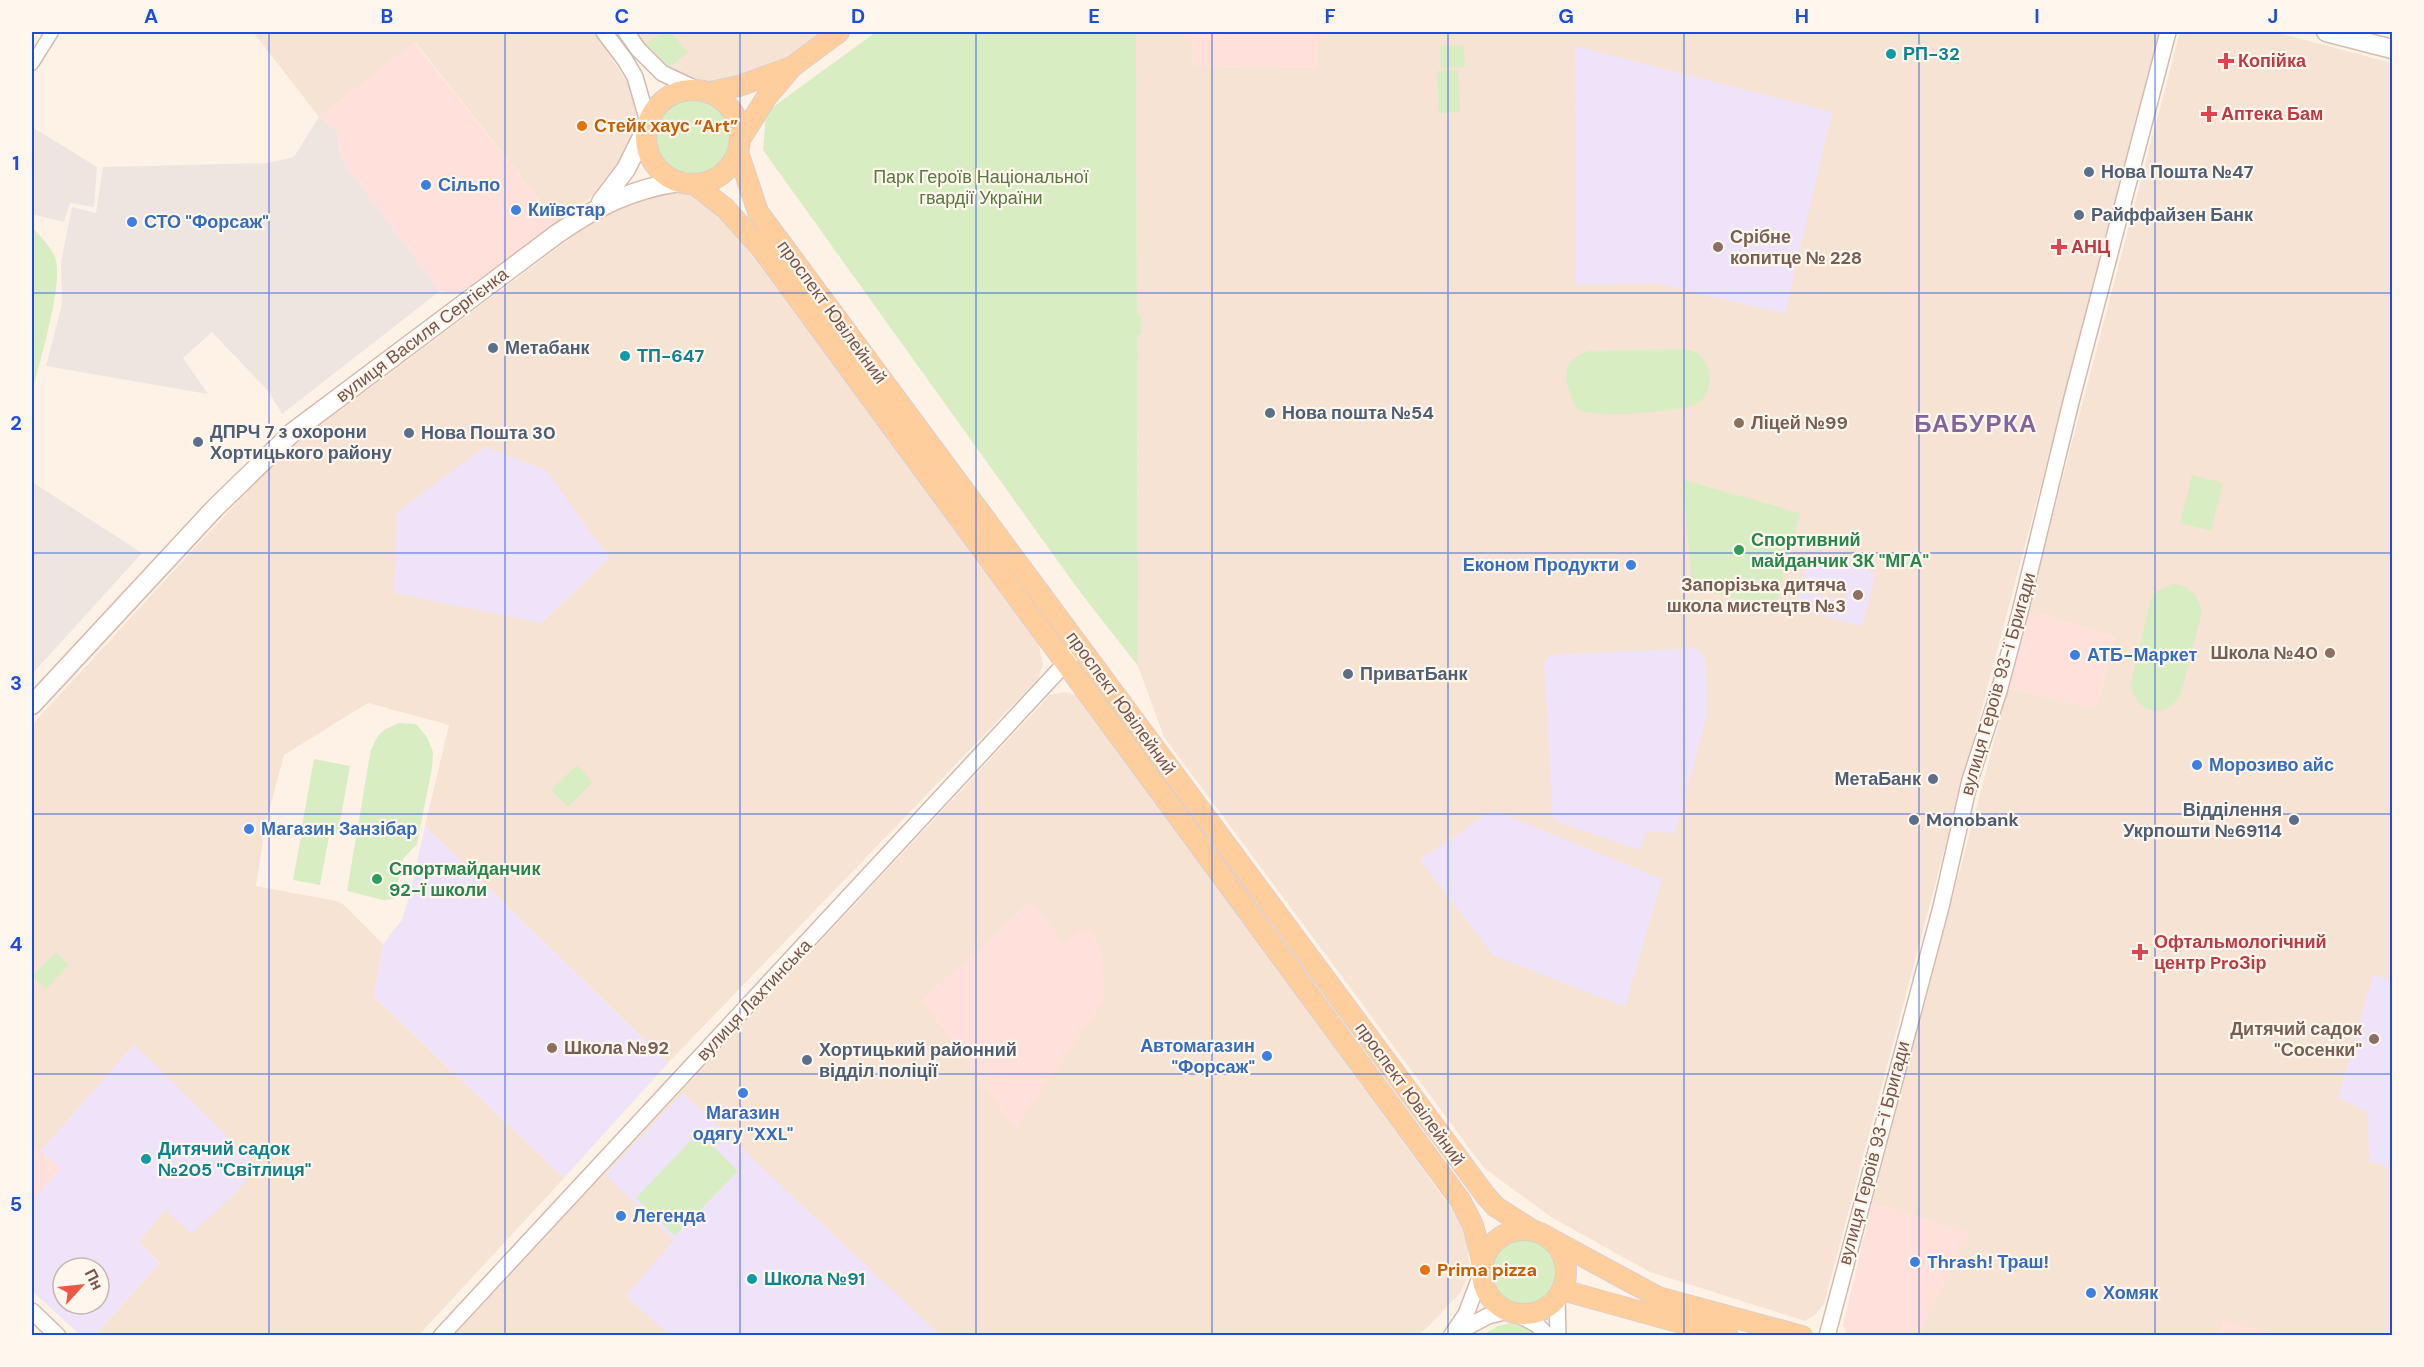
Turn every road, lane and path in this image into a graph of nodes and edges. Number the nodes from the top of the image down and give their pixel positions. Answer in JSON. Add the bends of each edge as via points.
{"nodes":[{"id":1,"x":52,"y":32,"type":"edge"},
{"id":2,"x":604,"y":32,"type":"edge"},
{"id":3,"x":626,"y":32,"type":"edge"},
{"id":4,"x":839,"y":32,"type":"edge"},
{"id":5,"x":2169,"y":32,"type":"edge"},
{"id":6,"x":2326,"y":32,"type":"edge"},
{"id":7,"x":2392,"y":50,"type":"edge"},
{"id":8,"x":32,"y":64,"type":"edge"},
{"id":9,"x":792,"y":67,"type":"junction"},
{"id":10,"x":704,"y":91,"type":"junction"},
{"id":11,"x":647,"y":125,"type":"junction"},
{"id":12,"x":739,"y":145,"type":"junction"},
{"id":13,"x":687,"y":183,"type":"junction"},
{"id":14,"x":596,"y":208,"type":"junction"},
{"id":15,"x":1080,"y":648,"type":"junction"},
{"id":16,"x":1066,"y":664,"type":"junction"},
{"id":17,"x":32,"y":705,"type":"edge"},
{"id":18,"x":1542,"y":1235,"type":"junction"},
{"id":19,"x":1482,"y":1268,"type":"junction"},
{"id":20,"x":1559,"y":1294,"type":"junction"},
{"id":21,"x":32,"y":1311,"type":"edge"},
{"id":22,"x":1510,"y":1312,"type":"junction"},
{"id":23,"x":58,"y":1335,"type":"edge"},
{"id":24,"x":441,"y":1335,"type":"edge"},
{"id":25,"x":1451,"y":1335,"type":"edge"},
{"id":26,"x":1548,"y":1335,"type":"edge"},
{"id":27,"x":1558,"y":1335,"type":"edge"},
{"id":28,"x":1728,"y":1335,"type":"edge"},
{"id":29,"x":1802,"y":1335,"type":"edge"},
{"id":30,"x":1827,"y":1335,"type":"edge"}],
"edges":[{"from":1,"to":8,"type":"street"},
{"from":2,"to":11,"type":"street","via":[[635,78]]},
{"from":3,"to":10,"type":"street","via":[[662,73]]},
{"from":4,"to":9,"type":"main road"},
{"from":5,"to":30,"type":"street","name":"вулиця Героїв 93-ї Бригади"},
{"from":6,"to":7,"type":"main road"},
{"from":9,"to":10,"type":"main road","via":[[739,86]]},
{"from":9,"to":12,"type":"main road","via":[[766,98]]},
{"from":10,"to":11,"type":"main road","via":[[681,91],[667,97],[655,108]]},
{"from":10,"to":12,"type":"main road","via":[[723,100],[733,111],[739,124]]},
{"from":11,"to":13,"type":"main road","via":[[646,143],[657,168],[668,177]]},
{"from":11,"to":14,"type":"main road","name":"вулиця Василя Сергієнка","via":[[626,169]]},
{"from":12,"to":13,"type":"main road","via":[[731,165],[721,175],[709,182]]},
{"from":12,"to":15,"type":"main road","name":"проспект Ювілейний","via":[[758,212]]},
{"from":13,"to":14,"type":"main road","name":"вулиця Василя Сергієнка","via":[[641,189]]},
{"from":13,"to":16,"type":"main road","name":"проспект Ювілейний","via":[[725,208],[760,247]]},
{"from":14,"to":17,"type":"main road","name":"вулиця Василя Сергієнка","via":[[293,432],[214,508]]},
{"from":15,"to":16,"type":"street","name":"вулиця Лахтинська"},
{"from":15,"to":18,"type":"main road","name":"проспект Ювілейний","via":[[1486,1196],[1496,1207]]},
{"from":16,"to":19,"type":"main road","name":"проспект Ювілейний","via":[[1460,1200],[1473,1225]]},
{"from":16,"to":24,"type":"street","name":"вулиця Лахтинська"},
{"from":18,"to":19,"type":"main road","via":[[1520,1230],[1507,1233],[1492,1246]]},
{"from":18,"to":20,"type":"main road","via":[[1559,1249],[1565,1262],[1566,1276]]},
{"from":18,"to":29,"type":"main road","name":"проспект Ювілейний","via":[[1658,1297]]},
{"from":19,"to":22,"type":"main road","via":[[1485,1288],[1495,1302]]},
{"from":19,"to":25,"type":"street","via":[[1466,1314]]},
{"from":20,"to":22,"type":"main road","via":[[1544,1309],[1529,1314]]},
{"from":20,"to":27,"type":"street"},
{"from":20,"to":28,"type":"main road"},
{"from":21,"to":23,"type":"street"},
{"from":22,"to":25,"type":"street","via":[[1488,1316]]},
{"from":22,"to":26,"type":"street","via":[[1536,1324]]}]}
